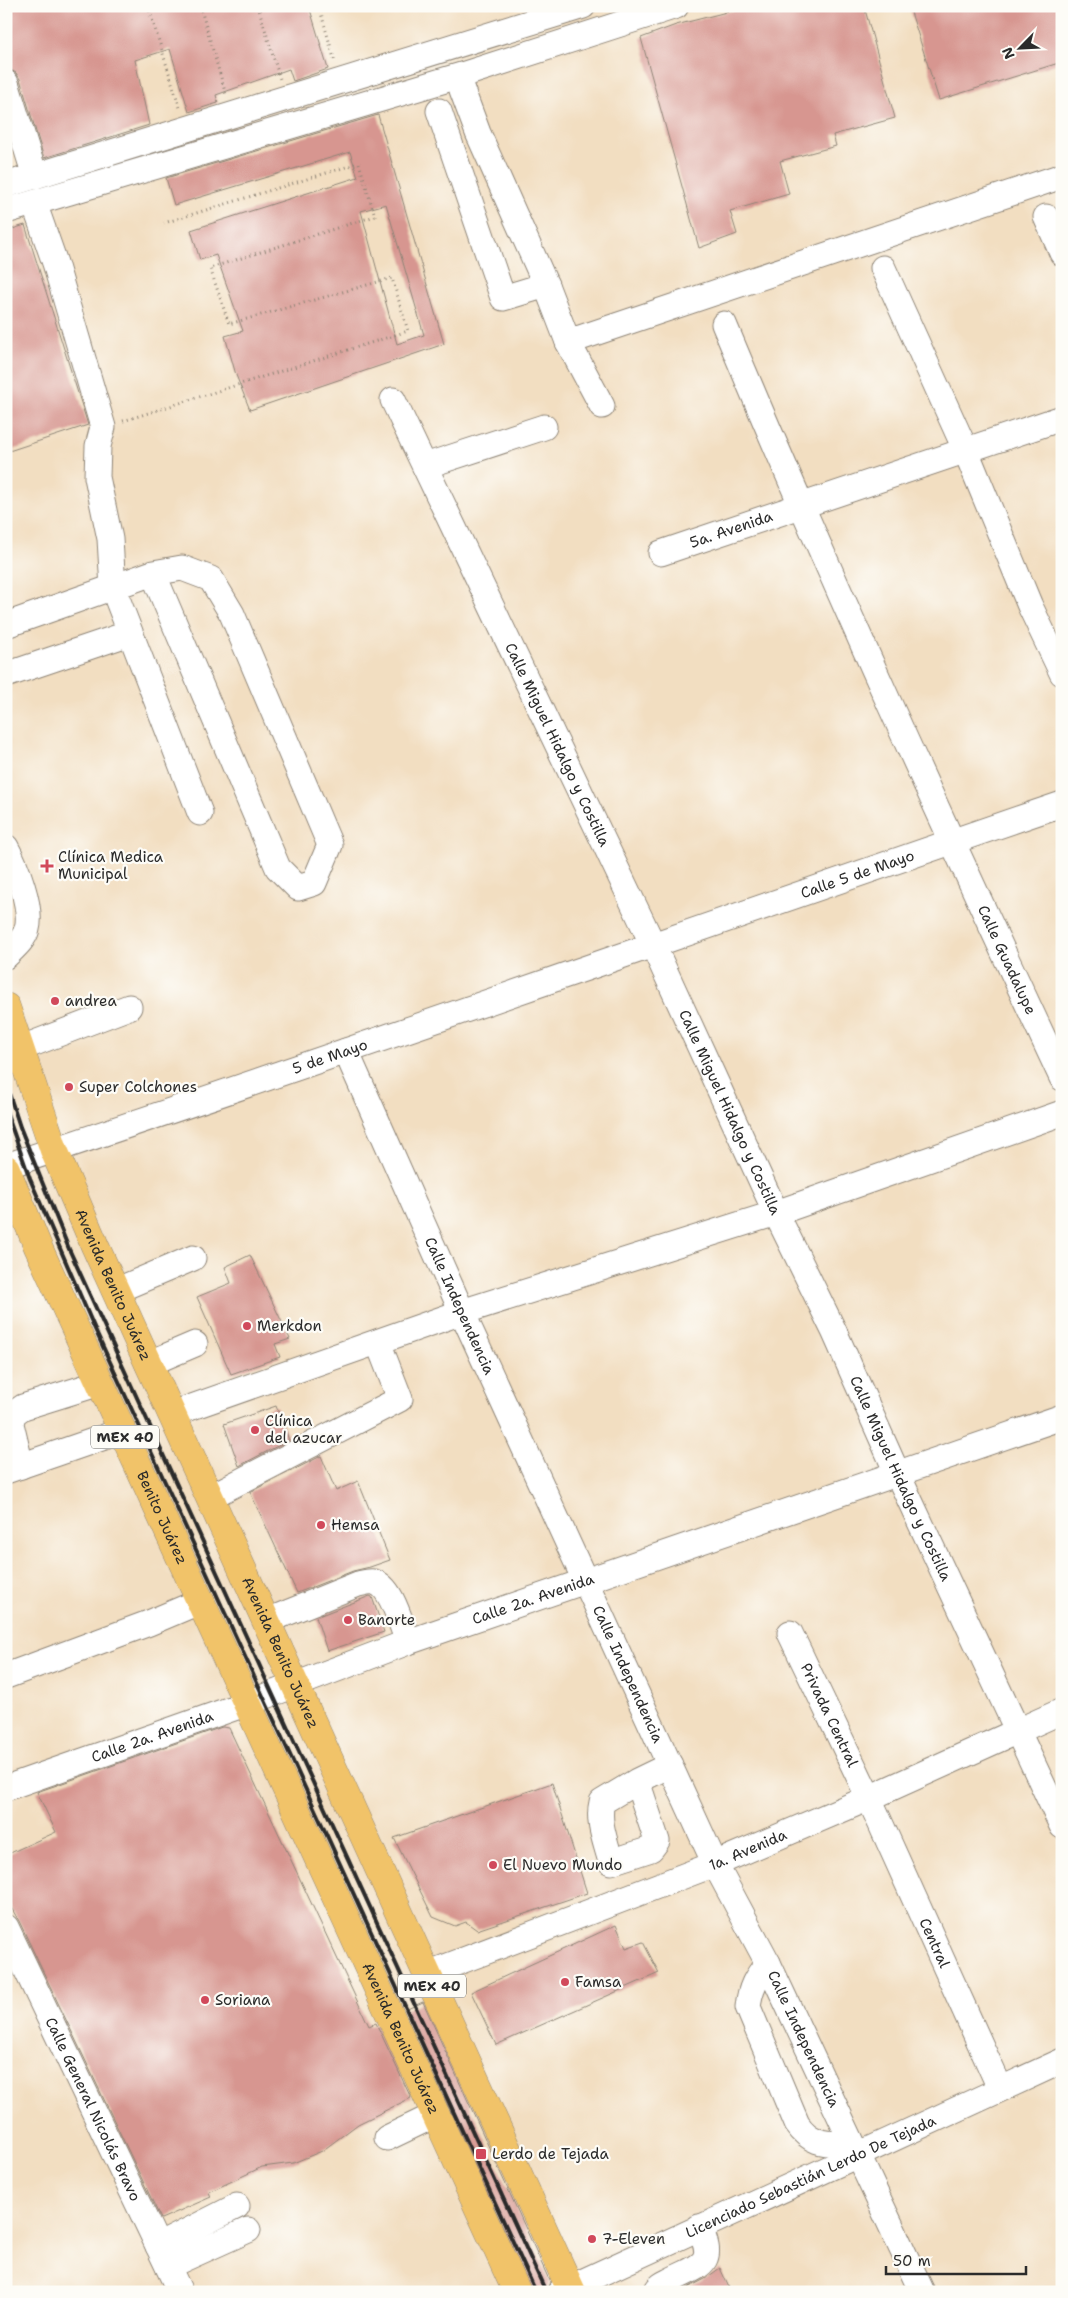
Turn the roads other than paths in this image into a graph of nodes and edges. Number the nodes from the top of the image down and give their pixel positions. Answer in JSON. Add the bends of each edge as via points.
{"nodes":[{"id":1,"x":583,"y":6,"type":"edge"},
{"id":2,"x":676,"y":6,"type":"edge"},
{"id":3,"x":6,"y":83,"type":"edge"},
{"id":4,"x":462,"y":90,"type":"dead end"},
{"id":5,"x":439,"y":111,"type":"dead end"},
{"id":6,"x":35,"y":176,"type":"junction"},
{"id":7,"x":1062,"y":176,"type":"edge"},
{"id":8,"x":6,"y":185,"type":"edge"},
{"id":9,"x":34,"y":203,"type":"junction"},
{"id":10,"x":6,"y":211,"type":"edge"},
{"id":11,"x":1046,"y":217,"type":"dead end"},
{"id":12,"x":1062,"y":253,"type":"edge"},
{"id":13,"x":883,"y":268,"type":"dead end"},
{"id":14,"x":546,"y":285,"type":"junction"},
{"id":15,"x":724,"y":324,"type":"dead end"},
{"id":16,"x":568,"y":342,"type":"junction"},
{"id":17,"x":394,"y":400,"type":"dead end"},
{"id":18,"x":602,"y":406,"type":"dead end"},
{"id":19,"x":1062,"y":418,"type":"edge"},
{"id":20,"x":544,"y":427,"type":"dead end"},
{"id":21,"x":966,"y":451,"type":"junction"},
{"id":22,"x":425,"y":466,"type":"junction"},
{"id":23,"x":801,"y":507,"type":"junction"},
{"id":24,"x":661,"y":554,"type":"dead end"},
{"id":25,"x":152,"y":573,"type":"junction"},
{"id":26,"x":113,"y":588,"type":"junction"},
{"id":27,"x":6,"y":625,"type":"edge"},
{"id":28,"x":130,"y":632,"type":"junction"},
{"id":29,"x":1062,"y":673,"type":"edge"},
{"id":30,"x":6,"y":676,"type":"edge"},
{"id":31,"x":1062,"y":804,"type":"edge"},
{"id":32,"x":200,"y":813,"type":"dead end"},
{"id":33,"x":951,"y":842,"type":"junction"},
{"id":34,"x":6,"y":847,"type":"edge"},
{"id":35,"x":653,"y":944,"type":"junction"},
{"id":36,"x":6,"y":956,"type":"edge"},
{"id":37,"x":6,"y":1007,"type":"edge"},
{"id":38,"x":129,"y":1007,"type":"dead end"},
{"id":39,"x":19,"y":1049,"type":"junction"},
{"id":40,"x":346,"y":1051,"type":"junction"},
{"id":41,"x":1062,"y":1078,"type":"edge"},
{"id":42,"x":1062,"y":1113,"type":"edge"},
{"id":43,"x":54,"y":1150,"type":"junction"},
{"id":44,"x":6,"y":1168,"type":"edge"},
{"id":45,"x":776,"y":1213,"type":"junction"},
{"id":46,"x":193,"y":1258,"type":"dead end"},
{"id":47,"x":115,"y":1291,"type":"junction"},
{"id":48,"x":462,"y":1312,"type":"junction"},
{"id":49,"x":378,"y":1342,"type":"junction"},
{"id":50,"x":195,"y":1344,"type":"dead end"},
{"id":51,"x":148,"y":1364,"type":"junction"},
{"id":52,"x":100,"y":1383,"type":"junction"},
{"id":53,"x":172,"y":1414,"type":"junction"},
{"id":54,"x":1062,"y":1417,"type":"edge"},
{"id":55,"x":122,"y":1431,"type":"junction"},
{"id":56,"x":14,"y":1468,"type":"edge"},
{"id":57,"x":898,"y":1475,"type":"junction"},
{"id":58,"x":210,"y":1497,"type":"junction"},
{"id":59,"x":584,"y":1582,"type":"junction"},
{"id":60,"x":201,"y":1601,"type":"junction"},
{"id":61,"x":267,"y":1621,"type":"junction"},
{"id":62,"x":790,"y":1632,"type":"dead end"},
{"id":63,"x":408,"y":1642,"type":"junction"},
{"id":64,"x":6,"y":1676,"type":"edge"},
{"id":65,"x":296,"y":1684,"type":"junction"},
{"id":66,"x":248,"y":1703,"type":"junction"},
{"id":67,"x":1062,"y":1711,"type":"edge"},
{"id":68,"x":1018,"y":1732,"type":"junction"},
{"id":69,"x":670,"y":1765,"type":"junction"},
{"id":70,"x":637,"y":1781,"type":"junction"},
{"id":71,"x":6,"y":1788,"type":"edge"},
{"id":72,"x":869,"y":1798,"type":"junction"},
{"id":73,"x":1062,"y":1826,"type":"edge"},
{"id":74,"x":611,"y":1862,"type":"junction"},
{"id":75,"x":716,"y":1864,"type":"junction"},
{"id":76,"x":622,"y":1900,"type":"junction"},
{"id":77,"x":6,"y":1927,"type":"edge"},
{"id":78,"x":768,"y":1963,"type":"junction"},
{"id":79,"x":427,"y":1974,"type":"junction"},
{"id":80,"x":1062,"y":2061,"type":"edge"},
{"id":81,"x":1000,"y":2088,"type":"junction"},
{"id":82,"x":436,"y":2114,"type":"junction"},
{"id":83,"x":387,"y":2138,"type":"dead end"},
{"id":84,"x":856,"y":2150,"type":"junction"},
{"id":85,"x":237,"y":2206,"type":"dead end"},
{"id":86,"x":699,"y":2227,"type":"junction"},
{"id":87,"x":248,"y":2230,"type":"dead end"},
{"id":88,"x":163,"y":2256,"type":"junction"},
{"id":89,"x":568,"y":2290,"type":"edge"},
{"id":90,"x":180,"y":2292,"type":"edge"},
{"id":91,"x":518,"y":2292,"type":"edge"},
{"id":92,"x":656,"y":2292,"type":"edge"},
{"id":93,"x":922,"y":2292,"type":"edge"}],
"edges":[{"from":1,"to":6,"type":"street"},
{"from":2,"to":9,"type":"street","via":[[466,74]]},
{"from":3,"to":6,"type":"street"},
{"from":4,"to":14,"type":"street"},
{"from":5,"to":14,"type":"street","via":[[503,298]]},
{"from":6,"to":8,"type":"street"},
{"from":7,"to":16,"type":"street"},
{"from":9,"to":10,"type":"street"},
{"from":9,"to":26,"type":"street","via":[[103,427],[98,446],[97,476],[110,538]]},
{"from":11,"to":12,"type":"street"},
{"from":13,"to":21,"type":"street"},
{"from":14,"to":16,"type":"street"},
{"from":15,"to":23,"type":"street","name":"Calle Guadalupe"},
{"from":16,"to":18,"type":"street"},
{"from":17,"to":22,"type":"street","name":"Calle Miguel Hidalgo y Costilla"},
{"from":19,"to":21,"type":"street","name":"5a. Avenida"},
{"from":20,"to":22,"type":"street"},
{"from":21,"to":23,"type":"street","name":"5a. Avenida"},
{"from":21,"to":29,"type":"street","via":[[1030,606]]},
{"from":22,"to":35,"type":"street","name":"Calle Miguel Hidalgo y Costilla"},
{"from":23,"to":24,"type":"street","name":"5a. Avenida"},
{"from":23,"to":33,"type":"street","name":"Calle Guadalupe"},
{"from":25,"to":25,"type":"street","via":[[182,568],[211,579],[232,614],[330,844],[314,883],[298,888],[278,868]]},
{"from":25,"to":26,"type":"street"},
{"from":26,"to":27,"type":"street"},
{"from":26,"to":28,"type":"street"},
{"from":28,"to":30,"type":"street"},
{"from":28,"to":32,"type":"street"},
{"from":31,"to":33,"type":"street","name":"Calle 5 de Mayo"},
{"from":33,"to":35,"type":"street","name":"Calle 5 de Mayo"},
{"from":33,"to":41,"type":"street","name":"Calle Guadalupe"},
{"from":34,"to":36,"type":"street","via":[[13,859],[29,916],[27,930]]},
{"from":35,"to":40,"type":"street","name":"5 de Mayo"},
{"from":35,"to":45,"type":"street","name":"Calle Miguel Hidalgo y Costilla"},
{"from":37,"to":39,"type":"main road","name":"Avenida Benito Juárez","number":"MEX 40"},
{"from":38,"to":39,"type":"street"},
{"from":39,"to":43,"type":"main road","name":"Avenida Benito Juárez","number":"MEX 40"},
{"from":40,"to":43,"type":"street","name":"5 de Mayo"},
{"from":40,"to":48,"type":"street","name":"Calle Independencia"},
{"from":42,"to":45,"type":"street"},
{"from":43,"to":44,"type":"street","name":"5 de Mayo"},
{"from":43,"to":47,"type":"main road","name":"Avenida Benito Juárez","number":"MEX 40"},
{"from":44,"to":52,"type":"main road","name":"Benito Juárez","number":"MEX 40"},
{"from":45,"to":48,"type":"street"},
{"from":45,"to":57,"type":"street","name":"Calle Miguel Hidalgo y Costilla","via":[[834,1331]]},
{"from":46,"to":47,"type":"street"},
{"from":47,"to":51,"type":"main road","name":"Avenida Benito Juárez","number":"MEX 40"},
{"from":48,"to":49,"type":"street"},
{"from":48,"to":59,"type":"street","name":"Calle Independencia"},
{"from":49,"to":53,"type":"street"},
{"from":49,"to":58,"type":"street","via":[[400,1400]]},
{"from":50,"to":51,"type":"street"},
{"from":51,"to":53,"type":"main road","name":"Avenida Benito Juárez","number":"MEX 40"},
{"from":52,"to":55,"type":"main road","name":"Benito Juárez","number":"MEX 40"},
{"from":52,"to":56,"type":"street","via":[[13,1414]]},
{"from":53,"to":58,"type":"main road","name":"Avenida Benito Juárez","number":"MEX 40"},
{"from":54,"to":57,"type":"street","name":"Calle 2a. Avenida"},
{"from":55,"to":56,"type":"street"},
{"from":55,"to":60,"type":"main road","name":"Benito Juárez","number":"MEX 40"},
{"from":57,"to":59,"type":"street","name":"Calle 2a. Avenida"},
{"from":57,"to":68,"type":"street","name":"Calle Miguel Hidalgo y Costilla"},
{"from":58,"to":61,"type":"main road","name":"Avenida Benito Juárez","number":"MEX 40"},
{"from":59,"to":63,"type":"street","name":"Calle 2a. Avenida"},
{"from":59,"to":69,"type":"street","name":"Calle Independencia"},
{"from":60,"to":64,"type":"street"},
{"from":60,"to":66,"type":"main road","name":"Benito Juárez","number":"MEX 40"},
{"from":61,"to":63,"type":"street","via":[[372,1581],[384,1586],[390,1596]]},
{"from":61,"to":65,"type":"main road","name":"Avenida Benito Juárez","number":"MEX 40"},
{"from":62,"to":72,"type":"street","name":"Privada Central"},
{"from":63,"to":65,"type":"street","name":"Calle 2a. Avenida"},
{"from":65,"to":66,"type":"street","name":"Calle 2a. Avenida"},
{"from":65,"to":79,"type":"main road","name":"Avenida Benito Juárez","number":"MEX 40"},
{"from":66,"to":71,"type":"street","name":"Calle 2a. Avenida"},
{"from":66,"to":82,"type":"main road","name":"Avenida Benito Juárez","number":"MEX 40"},
{"from":67,"to":68,"type":"street","name":"1a. Avenida"},
{"from":68,"to":72,"type":"street","name":"1a. Avenida"},
{"from":68,"to":73,"type":"street","name":"Calle Miguel Hidalgo y Costilla"},
{"from":69,"to":70,"type":"street"},
{"from":69,"to":75,"type":"street","name":"Calle Independencia"},
{"from":70,"to":74,"type":"street","via":[[602,1802],[602,1826]]},
{"from":70,"to":74,"type":"street","via":[[657,1841],[651,1849]]},
{"from":72,"to":75,"type":"street","name":"1a. Avenida"},
{"from":72,"to":81,"type":"street","name":"Central"},
{"from":74,"to":76,"type":"street"},
{"from":75,"to":76,"type":"street","name":"1a. Avenida"},
{"from":75,"to":78,"type":"street","name":"Calle Independencia"},
{"from":76,"to":79,"type":"street","name":"1a. Avenida"},
{"from":77,"to":88,"type":"street","name":"Calle General Nicolás Bravo"},
{"from":78,"to":84,"type":"street","name":"Calle Independencia"},
{"from":78,"to":84,"type":"street","via":[[755,1978],[748,2007],[797,2124],[814,2141]]},
{"from":79,"to":89,"type":"main road","name":"Avenida Benito Juárez","number":"MEX 40"},
{"from":80,"to":81,"type":"street","name":"Licenciado Sebastián Lerdo De Tejada"},
{"from":81,"to":84,"type":"street","name":"Licenciado Sebastián Lerdo De Tejada"},
{"from":82,"to":83,"type":"street"},
{"from":82,"to":91,"type":"main road","name":"Avenida Benito Juárez","number":"MEX 40"},
{"from":84,"to":86,"type":"street","name":"Licenciado Sebastián Lerdo De Tejada"},
{"from":84,"to":93,"type":"street","name":"Calle Independencia"},
{"from":85,"to":88,"type":"street"},
{"from":86,"to":89,"type":"street","name":"Licenciado Sebastián Lerdo De Tejada"},
{"from":86,"to":92,"type":"street","via":[[708,2251],[705,2261],[666,2282]]},
{"from":87,"to":88,"type":"street"},
{"from":88,"to":90,"type":"street","name":"Calle General Nicolás Bravo"}]}
